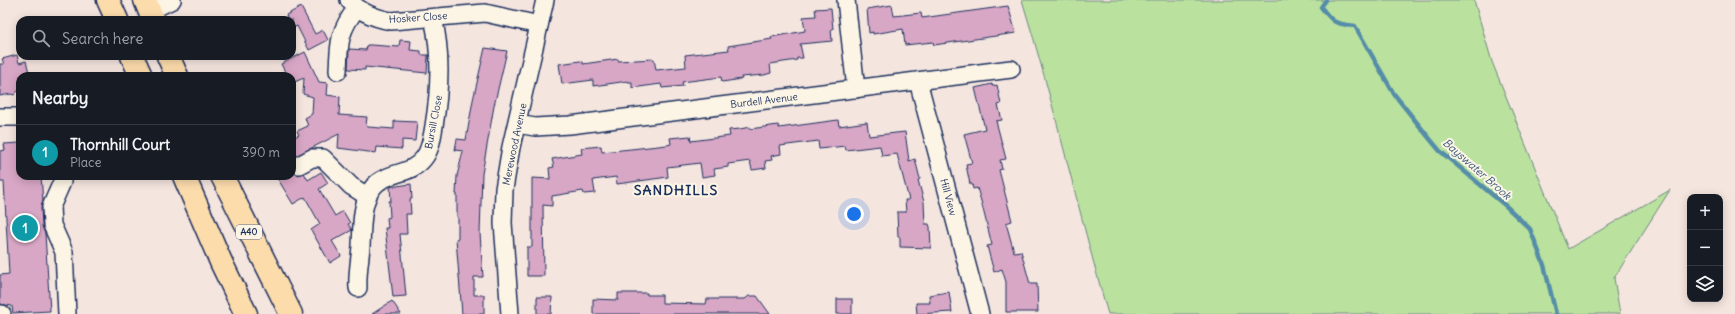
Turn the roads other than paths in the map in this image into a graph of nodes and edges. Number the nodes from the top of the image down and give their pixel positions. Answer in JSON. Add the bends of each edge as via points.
{"nodes":[{"id":1,"x":108,"y":0,"type":"edge"},
{"id":2,"x":172,"y":0,"type":"edge"},
{"id":3,"x":545,"y":0,"type":"edge"},
{"id":4,"x":846,"y":0,"type":"edge"},
{"id":5,"x":353,"y":4,"type":"edge"},
{"id":6,"x":149,"y":10,"type":"edge"},
{"id":7,"x":114,"y":16,"type":"edge"},
{"id":8,"x":433,"y":18,"type":"junction"},
{"id":9,"x":539,"y":25,"type":"junction"},
{"id":10,"x":134,"y":60,"type":"edge"},
{"id":11,"x":170,"y":60,"type":"edge"},
{"id":12,"x":1011,"y":69,"type":"dead end"},
{"id":13,"x":338,"y":71,"type":"dead end"},
{"id":14,"x":139,"y":72,"type":"edge"},
{"id":15,"x":175,"y":72,"type":"edge"},
{"id":16,"x":918,"y":81,"type":"junction"},
{"id":17,"x":856,"y":89,"type":"junction"},
{"id":18,"x":16,"y":117,"type":"edge"},
{"id":19,"x":0,"y":118,"type":"edge"},
{"id":20,"x":517,"y":124,"type":"junction"},
{"id":21,"x":298,"y":165,"type":"dead end"},
{"id":22,"x":64,"y":180,"type":"edge"},
{"id":23,"x":186,"y":180,"type":"edge"},
{"id":24,"x":224,"y":180,"type":"edge"},
{"id":25,"x":367,"y":196,"type":"junction"},
{"id":26,"x":358,"y":288,"type":"dead end"},
{"id":27,"x":67,"y":314,"type":"edge"},
{"id":28,"x":246,"y":314,"type":"edge"},
{"id":29,"x":291,"y":314,"type":"edge"},
{"id":30,"x":510,"y":314,"type":"edge"},
{"id":31,"x":980,"y":314,"type":"edge"}],
"edges":[{"from":1,"to":7,"type":"highway"},
{"from":2,"to":6,"type":"street"},
{"from":3,"to":9,"type":"street","name":"Merewood Avenue"},
{"from":4,"to":17,"type":"street"},
{"from":5,"to":8,"type":"street","name":"Hosker Close","via":[[378,19],[391,21]]},
{"from":5,"to":13,"type":"street","via":[[339,44]]},
{"from":8,"to":9,"type":"street","name":"Hosker Close","via":[[485,13]]},
{"from":8,"to":25,"type":"street","name":"Bursill Close","via":[[438,40],[440,89],[431,144],[419,164],[376,183]]},
{"from":9,"to":20,"type":"street","name":"Merewood Avenue"},
{"from":10,"to":14,"type":"highway"},
{"from":11,"to":15,"type":"highway"},
{"from":12,"to":16,"type":"street","name":"Burdell Avenue"},
{"from":16,"to":17,"type":"street","name":"Burdell Avenue"},
{"from":16,"to":31,"type":"street","name":"Hill View"},
{"from":17,"to":20,"type":"street","name":"Burdell Avenue","via":[[570,125],[534,127]]},
{"from":18,"to":19,"type":"street"},
{"from":20,"to":30,"type":"street","name":"Merewood Avenue","via":[[504,189],[503,223]]},
{"from":21,"to":25,"type":"street","via":[[312,158],[323,158],[351,186]]},
{"from":22,"to":27,"type":"street","via":[[51,207],[51,213],[52,225],[64,252]]},
{"from":23,"to":28,"type":"highway"},
{"from":24,"to":29,"type":"highway","number":"A40"},
{"from":25,"to":26,"type":"street","via":[[357,275]]}]}
